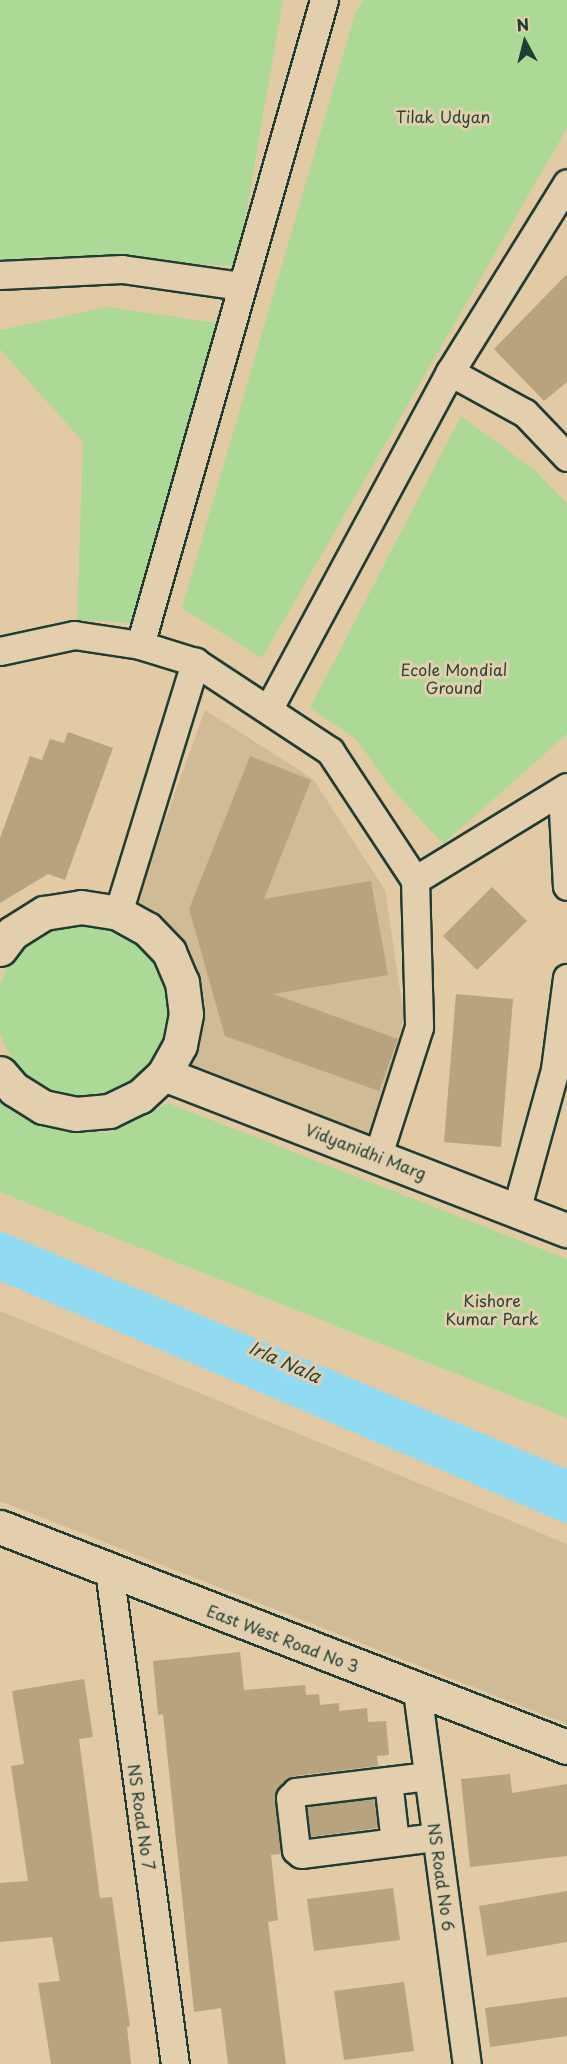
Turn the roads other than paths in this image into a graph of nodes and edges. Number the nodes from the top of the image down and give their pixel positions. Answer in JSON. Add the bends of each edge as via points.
{"nodes":[{"id":1,"x":324,"y":0,"type":"edge"},
{"id":2,"x":567,"y":183,"type":"edge"},
{"id":3,"x":0,"y":275,"type":"edge"},
{"id":4,"x":240,"y":286,"type":"junction"},
{"id":5,"x":450,"y":372,"type":"junction"},
{"id":6,"x":567,"y":457,"type":"edge"},
{"id":7,"x":140,"y":645,"type":"junction"},
{"id":8,"x":0,"y":651,"type":"edge"},
{"id":9,"x":195,"y":662,"type":"junction"},
{"id":10,"x":269,"y":708,"type":"junction"},
{"id":11,"x":565,"y":790,"type":"edge"},
{"id":12,"x":415,"y":880,"type":"junction"},
{"id":13,"x":567,"y":886,"type":"edge"},
{"id":14,"x":118,"y":913,"type":"junction"},
{"id":15,"x":0,"y":949,"type":"edge"},
{"id":16,"x":567,"y":978,"type":"edge"},
{"id":17,"x":0,"y":1073,"type":"edge"},
{"id":18,"x":165,"y":1074,"type":"junction"},
{"id":19,"x":378,"y":1155,"type":"junction"},
{"id":20,"x":516,"y":1211,"type":"junction"},
{"id":21,"x":567,"y":1230,"type":"edge"},
{"id":22,"x":0,"y":1527,"type":"edge"},
{"id":23,"x":109,"y":1570,"type":"junction"},
{"id":24,"x":417,"y":1691,"type":"junction"},
{"id":25,"x":567,"y":1747,"type":"edge"},
{"id":26,"x":428,"y":1776,"type":"junction"},
{"id":27,"x":388,"y":1781,"type":"junction"},
{"id":28,"x":436,"y":1837,"type":"junction"},
{"id":29,"x":395,"y":1842,"type":"junction"},
{"id":30,"x":175,"y":2064,"type":"edge"},
{"id":31,"x":467,"y":2064,"type":"edge"}],
"edges":[{"from":1,"to":4,"type":"street"},
{"from":2,"to":5,"type":"street"},
{"from":3,"to":4,"type":"street","via":[[122,268]]},
{"from":4,"to":7,"type":"street"},
{"from":5,"to":6,"type":"street","via":[[525,413]]},
{"from":5,"to":10,"type":"street"},
{"from":7,"to":8,"type":"street","via":[[74,635]]},
{"from":7,"to":9,"type":"street"},
{"from":9,"to":10,"type":"street"},
{"from":9,"to":14,"type":"street"},
{"from":10,"to":12,"type":"street","via":[[330,751]]},
{"from":11,"to":12,"type":"street"},
{"from":11,"to":13,"type":"street"},
{"from":12,"to":19,"type":"street","via":[[419,1027]]},
{"from":14,"to":15,"type":"street","via":[[81,907],[44,914],[12,933]]},
{"from":14,"to":18,"type":"street","via":[[147,929],[169,952],[182,982],[186,1014],[182,1035]]},
{"from":16,"to":20,"type":"street","via":[[555,1069]]},
{"from":17,"to":18,"type":"street","via":[[14,1089],[43,1107],[76,1114],[109,1111],[140,1096]]},
{"from":18,"to":19,"type":"street","name":"Vidyanidhi Marg"},
{"from":19,"to":20,"type":"street","name":"Vidyanidhi Marg"},
{"from":20,"to":21,"type":"street","name":"Vidyanidhi Marg"},
{"from":22,"to":23,"type":"street","name":"East West Road No 3"},
{"from":23,"to":24,"type":"street","name":"East West Road No 3"},
{"from":23,"to":30,"type":"street","name":"NS Road No 7"},
{"from":24,"to":25,"type":"street","name":"East West Road No 3"},
{"from":24,"to":26,"type":"street","name":"NS Road No 6"},
{"from":26,"to":27,"type":"street"},
{"from":26,"to":28,"type":"street","name":"NS Road No 6"},
{"from":27,"to":29,"type":"street"},
{"from":27,"to":29,"type":"street","via":[[291,1794],[296,1850],[302,1854]]},
{"from":28,"to":29,"type":"street"},
{"from":28,"to":31,"type":"street","name":"NS Road No 6"}]}
